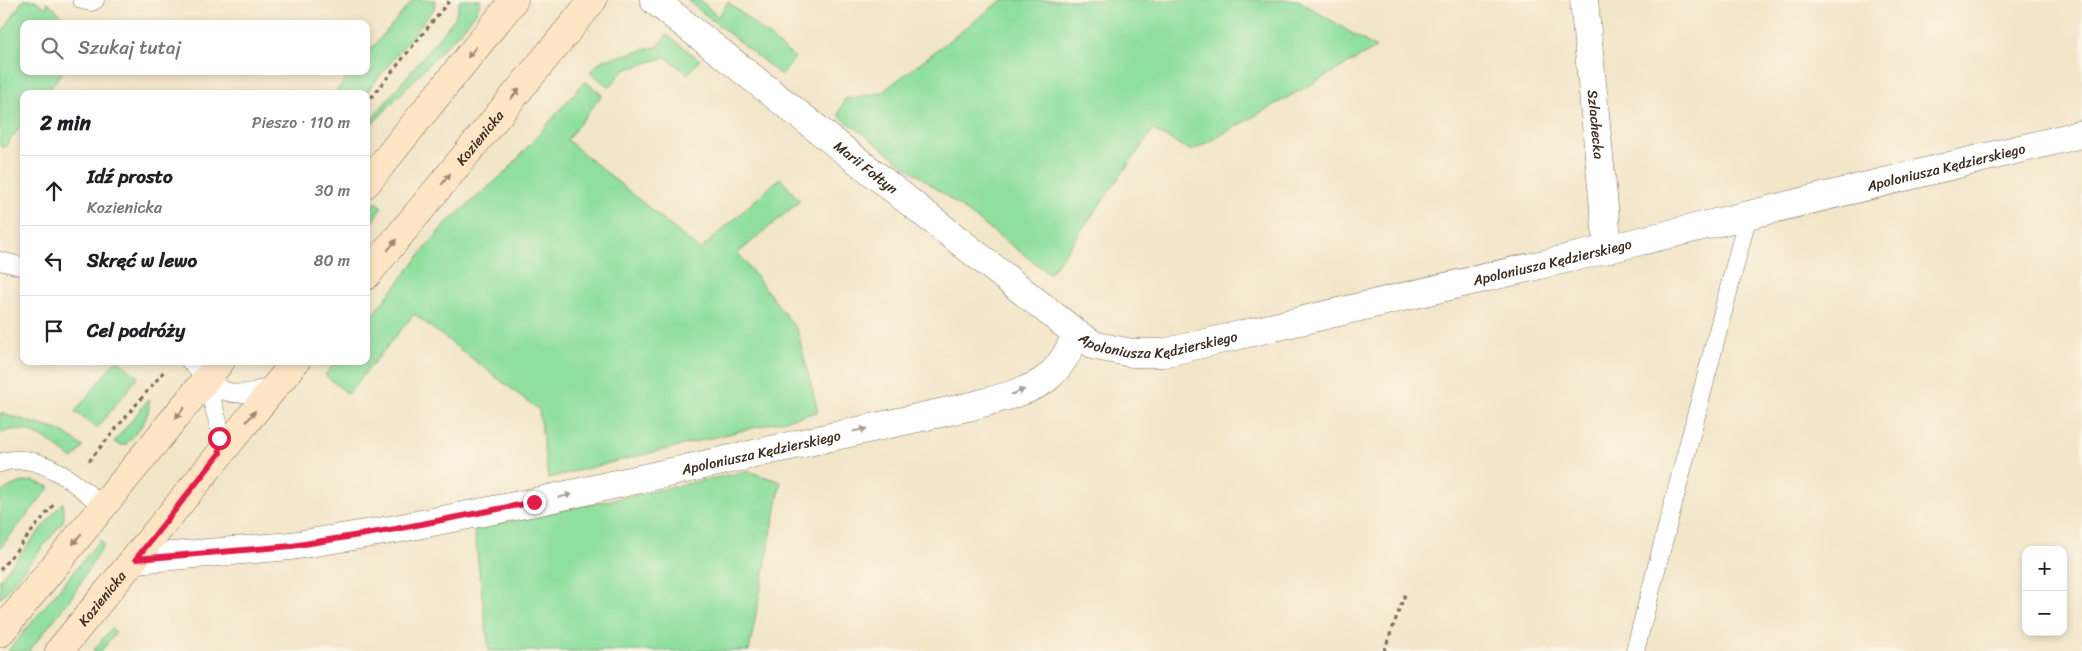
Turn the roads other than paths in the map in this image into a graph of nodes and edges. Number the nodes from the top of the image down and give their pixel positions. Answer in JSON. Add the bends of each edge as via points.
{"nodes":[{"id":1,"x":82,"y":0,"type":"edge"},
{"id":2,"x":95,"y":0,"type":"edge"},
{"id":3,"x":593,"y":0,"type":"edge"},
{"id":4,"x":654,"y":0,"type":"edge"},
{"id":5,"x":1584,"y":0,"type":"edge"},
{"id":6,"x":508,"y":4,"type":"edge"},
{"id":7,"x":2082,"y":134,"type":"edge"},
{"id":8,"x":370,"y":179,"type":"edge"},
{"id":9,"x":1748,"y":215,"type":"junction"},
{"id":10,"x":1608,"y":249,"type":"junction"},
{"id":11,"x":0,"y":261,"type":"edge"},
{"id":12,"x":20,"y":266,"type":"edge"},
{"id":13,"x":370,"y":271,"type":"edge"},
{"id":14,"x":1078,"y":334,"type":"junction"},
{"id":15,"x":206,"y":367,"type":"edge"},
{"id":16,"x":288,"y":371,"type":"edge"},
{"id":17,"x":220,"y":453,"type":"junction"},
{"id":18,"x":0,"y":463,"type":"edge"},
{"id":19,"x":104,"y":507,"type":"junction"},
{"id":20,"x":136,"y":559,"type":"junction"},
{"id":21,"x":0,"y":633,"type":"edge"},
{"id":22,"x":60,"y":651,"type":"edge"},
{"id":23,"x":1635,"y":651,"type":"edge"}],
"edges":[{"from":1,"to":2,"type":"lane"},
{"from":13,"to":3,"type":"main road","name":"Kozienicka","one_way":true},
{"from":4,"to":14,"type":"street","name":"Marii Fołtyn"},
{"from":5,"to":10,"type":"street","name":"Szlachecka"},
{"from":6,"to":8,"type":"main road","one_way":true},
{"from":7,"to":9,"type":"street","name":"Apoloniusza Kędzierskiego"},
{"from":9,"to":10,"type":"street","name":"Apoloniusza Kędzierskiego"},
{"from":9,"to":23,"type":"lane"},
{"from":10,"to":14,"type":"street","name":"Apoloniusza Kędzierskiego","via":[[1162,353],[1132,353],[1096,346]]},
{"from":11,"to":12,"type":"lane"},
{"from":20,"to":14,"type":"street","name":"Apoloniusza Kędzierskiego","one_way":true,"via":[[292,546],[396,529],[972,406],[1016,393],[1046,379],[1062,362]]},
{"from":15,"to":16,"type":"lane","via":[[220,390],[234,394],[264,388]]},
{"from":15,"to":17,"type":"lane","via":[[218,422]]},
{"from":15,"to":19,"type":"main road","one_way":true},
{"from":17,"to":16,"type":"main road","name":"Kozienicka","one_way":true},
{"from":17,"to":20,"type":"main road","name":"Kozienicka"},
{"from":18,"to":19,"type":"lane","via":[[14,459],[44,465],[73,481]]},
{"from":19,"to":21,"type":"main road","one_way":true},
{"from":20,"to":22,"type":"main road","name":"Kozienicka"}]}
